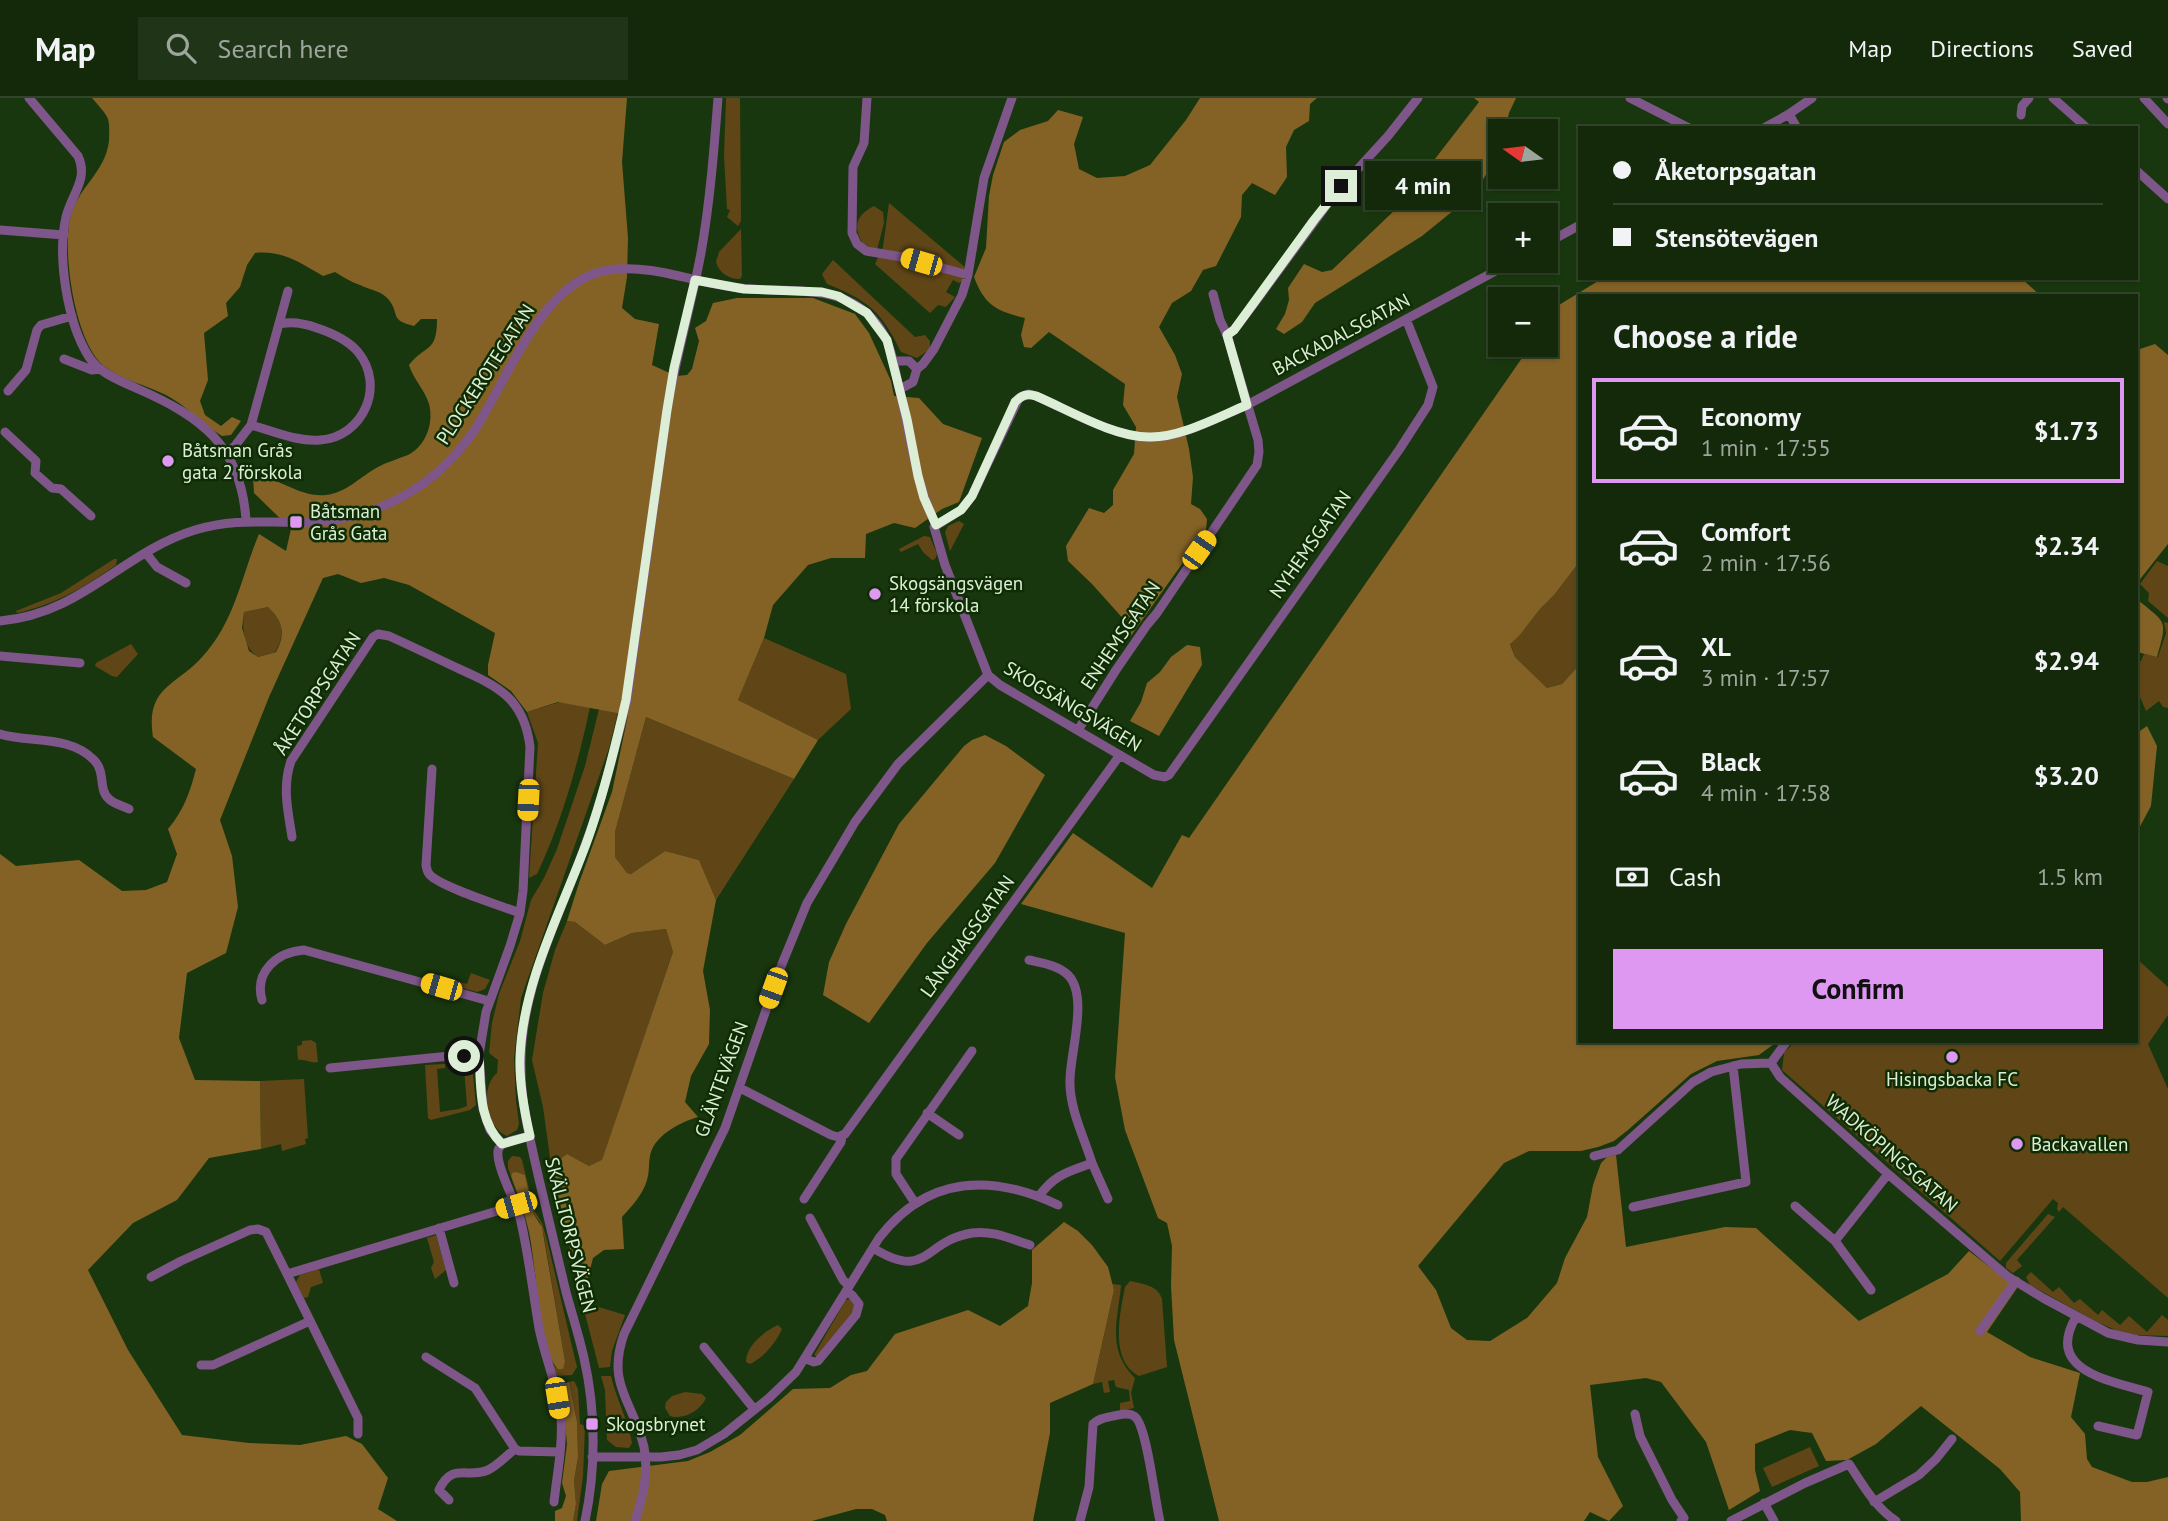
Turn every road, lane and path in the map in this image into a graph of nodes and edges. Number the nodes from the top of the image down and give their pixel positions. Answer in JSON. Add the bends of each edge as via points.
{"nodes":[{"id":1,"x":29,"y":98,"type":"edge"},
{"id":2,"x":718,"y":98,"type":"edge"},
{"id":3,"x":867,"y":98,"type":"edge"},
{"id":4,"x":1012,"y":98,"type":"edge"},
{"id":5,"x":1418,"y":98,"type":"edge"},
{"id":6,"x":1630,"y":98,"type":"edge"},
{"id":7,"x":1812,"y":98,"type":"edge"},
{"id":8,"x":2029,"y":98,"type":"edge"},
{"id":9,"x":2053,"y":98,"type":"edge"},
{"id":10,"x":2144,"y":98,"type":"edge"},
{"id":11,"x":1789,"y":114,"type":"junction"},
{"id":12,"x":2021,"y":115,"type":"dead end"},
{"id":13,"x":2168,"y":124,"type":"edge"},
{"id":14,"x":1685,"y":126,"type":"edge"},
{"id":15,"x":1768,"y":126,"type":"edge"},
{"id":16,"x":1796,"y":126,"type":"edge"},
{"id":17,"x":2085,"y":126,"type":"edge"},
{"id":18,"x":2138,"y":172,"type":"edge"},
{"id":19,"x":2168,"y":199,"type":"edge"},
{"id":20,"x":1578,"y":226,"type":"edge"},
{"id":21,"x":0,"y":230,"type":"edge"},
{"id":22,"x":64,"y":235,"type":"junction"},
{"id":23,"x":1558,"y":237,"type":"edge"},
{"id":24,"x":1492,"y":273,"type":"edge"},
{"id":25,"x":968,"y":275,"type":"junction"},
{"id":26,"x":695,"y":280,"type":"junction"},
{"id":27,"x":288,"y":291,"type":"dead end"},
{"id":28,"x":1213,"y":294,"type":"dead end"},
{"id":29,"x":72,"y":316,"type":"junction"},
{"id":30,"x":1406,"y":319,"type":"junction"},
{"id":31,"x":280,"y":324,"type":"junction"},
{"id":32,"x":1227,"y":335,"type":"junction"},
{"id":33,"x":64,"y":359,"type":"dead end"},
{"id":34,"x":894,"y":361,"type":"junction"},
{"id":35,"x":101,"y":369,"type":"junction"},
{"id":36,"x":916,"y":369,"type":"junction"},
{"id":37,"x":900,"y":389,"type":"junction"},
{"id":38,"x":8,"y":391,"type":"dead end"},
{"id":39,"x":1247,"y":405,"type":"junction"},
{"id":40,"x":251,"y":425,"type":"junction"},
{"id":41,"x":5,"y":432,"type":"dead end"},
{"id":42,"x":227,"y":451,"type":"junction"},
{"id":43,"x":90,"y":516,"type":"dead end"},
{"id":44,"x":246,"y":520,"type":"junction"},
{"id":45,"x":936,"y":525,"type":"junction"},
{"id":46,"x":146,"y":553,"type":"junction"},
{"id":47,"x":186,"y":583,"type":"dead end"},
{"id":48,"x":0,"y":621,"type":"edge"},
{"id":49,"x":0,"y":656,"type":"edge"},
{"id":50,"x":80,"y":663,"type":"dead end"},
{"id":51,"x":988,"y":675,"type":"junction"},
{"id":52,"x":1078,"y":730,"type":"junction"},
{"id":53,"x":0,"y":734,"type":"edge"},
{"id":54,"x":1120,"y":755,"type":"junction"},
{"id":55,"x":432,"y":769,"type":"dead end"},
{"id":56,"x":1165,"y":777,"type":"joint"},
{"id":57,"x":129,"y":809,"type":"dead end"},
{"id":58,"x":292,"y":837,"type":"dead end"},
{"id":59,"x":520,"y":913,"type":"junction"},
{"id":60,"x":1028,"y":960,"type":"dead end"},
{"id":61,"x":262,"y":1000,"type":"dead end"},
{"id":62,"x":489,"y":1001,"type":"junction"},
{"id":63,"x":1786,"y":1043,"type":"edge"},
{"id":64,"x":972,"y":1051,"type":"dead end"},
{"id":65,"x":479,"y":1055,"type":"junction"},
{"id":66,"x":1771,"y":1063,"type":"junction"},
{"id":67,"x":1733,"y":1066,"type":"junction"},
{"id":68,"x":330,"y":1068,"type":"dead end"},
{"id":69,"x":740,"y":1087,"type":"junction"},
{"id":70,"x":927,"y":1113,"type":"junction"},
{"id":71,"x":959,"y":1135,"type":"dead end"},
{"id":72,"x":530,"y":1136,"type":"junction"},
{"id":73,"x":842,"y":1136,"type":"junction"},
{"id":74,"x":502,"y":1144,"type":"junction"},
{"id":75,"x":1594,"y":1156,"type":"dead end"},
{"id":76,"x":1092,"y":1163,"type":"junction"},
{"id":77,"x":1888,"y":1174,"type":"junction"},
{"id":78,"x":1039,"y":1196,"type":"junction"},
{"id":79,"x":804,"y":1199,"type":"dead end"},
{"id":80,"x":1108,"y":1199,"type":"dead end"},
{"id":81,"x":915,"y":1203,"type":"junction"},
{"id":82,"x":516,"y":1205,"type":"junction"},
{"id":83,"x":1058,"y":1205,"type":"dead end"},
{"id":84,"x":1795,"y":1206,"type":"dead end"},
{"id":85,"x":1633,"y":1207,"type":"dead end"},
{"id":86,"x":810,"y":1218,"type":"dead end"},
{"id":87,"x":439,"y":1228,"type":"junction"},
{"id":88,"x":1835,"y":1241,"type":"junction"},
{"id":89,"x":1030,"y":1245,"type":"dead end"},
{"id":90,"x":873,"y":1248,"type":"junction"},
{"id":91,"x":287,"y":1273,"type":"junction"},
{"id":92,"x":151,"y":1277,"type":"dead end"},
{"id":93,"x":2016,"y":1281,"type":"junction"},
{"id":94,"x":454,"y":1283,"type":"dead end"},
{"id":95,"x":848,"y":1288,"type":"junction"},
{"id":96,"x":1871,"y":1290,"type":"dead end"},
{"id":97,"x":2076,"y":1317,"type":"junction"},
{"id":98,"x":310,"y":1321,"type":"junction"},
{"id":99,"x":1980,"y":1331,"type":"dead end"},
{"id":100,"x":2168,"y":1342,"type":"edge"},
{"id":101,"x":704,"y":1347,"type":"dead end"},
{"id":102,"x":426,"y":1357,"type":"dead end"},
{"id":103,"x":806,"y":1359,"type":"junction"},
{"id":104,"x":201,"y":1365,"type":"dead end"},
{"id":105,"x":754,"y":1409,"type":"junction"},
{"id":106,"x":1634,"y":1414,"type":"dead end"},
{"id":107,"x":2098,"y":1426,"type":"dead end"},
{"id":108,"x":358,"y":1434,"type":"dead end"},
{"id":109,"x":1952,"y":1439,"type":"dead end"},
{"id":110,"x":514,"y":1449,"type":"junction"},
{"id":111,"x":561,"y":1452,"type":"junction"},
{"id":112,"x":592,"y":1457,"type":"junction"},
{"id":113,"x":645,"y":1457,"type":"junction"},
{"id":114,"x":449,"y":1500,"type":"dead end"},
{"id":115,"x":554,"y":1502,"type":"dead end"},
{"id":116,"x":1874,"y":1502,"type":"junction"},
{"id":117,"x":1764,"y":1503,"type":"junction"},
{"id":118,"x":1685,"y":1520,"type":"edge"},
{"id":119,"x":585,"y":1521,"type":"edge"},
{"id":120,"x":635,"y":1521,"type":"edge"},
{"id":121,"x":1080,"y":1521,"type":"edge"},
{"id":122,"x":1160,"y":1521,"type":"edge"},
{"id":123,"x":1731,"y":1521,"type":"edge"},
{"id":124,"x":1774,"y":1521,"type":"edge"},
{"id":125,"x":1896,"y":1521,"type":"edge"}],
"edges":[{"from":1,"to":22,"type":"street","via":[[83,166]]},
{"from":2,"to":26,"type":"street","name":"SKÄLLTORPSVÄGEN","via":[[710,194]]},
{"from":3,"to":25,"type":"street","via":[[864,143],[853,167],[852,233],[857,244],[866,251]]},
{"from":4,"to":25,"type":"street","via":[[984,178]]},
{"from":5,"to":32,"type":"street","via":[[1334,195]]},
{"from":6,"to":14,"type":"street"},
{"from":7,"to":11,"type":"street"},
{"from":8,"to":12,"type":"street"},
{"from":9,"to":17,"type":"street"},
{"from":10,"to":13,"type":"street"},
{"from":11,"to":15,"type":"street"},
{"from":11,"to":16,"type":"street"},
{"from":18,"to":19,"type":"street"},
{"from":20,"to":23,"type":"street"},
{"from":21,"to":22,"type":"street"},
{"from":22,"to":29,"type":"street"},
{"from":24,"to":30,"type":"street","name":"BACKADALSGATAN"},
{"from":25,"to":36,"type":"street","via":[[934,349]]},
{"from":26,"to":34,"type":"street","name":"PLOCKEROTEGATAN","via":[[838,296],[877,324]]},
{"from":26,"to":44,"type":"street","name":"PLOCKEROTEGATAN","via":[[633,269],[607,270],[581,280],[546,310],[472,433],[450,461],[421,486],[377,508],[335,520]]},
{"from":26,"to":72,"type":"street","name":"SKÄLLTORPSVÄGEN","via":[[674,368],[624,711],[587,841],[536,970],[526,1012],[520,1070]]},
{"from":27,"to":31,"type":"street"},
{"from":28,"to":32,"type":"street","name":"ENHEMSGATAN"},
{"from":29,"to":35,"type":"street","via":[[90,358]]},
{"from":29,"to":38,"type":"street","via":[[41,325],[26,370]]},
{"from":30,"to":39,"type":"street","name":"BACKADALSGATAN"},
{"from":30,"to":56,"type":"street","name":"NYHEMSGATAN","via":[[1433,386],[1428,405]]},
{"from":31,"to":40,"type":"street"},
{"from":31,"to":40,"type":"street","via":[[309,325],[349,343],[368,372],[369,401],[365,413],[348,431],[321,440]]},
{"from":32,"to":39,"type":"street","name":"ENHEMSGATAN"},
{"from":33,"to":35,"type":"street"},
{"from":34,"to":36,"type":"street","via":[[909,360]]},
{"from":34,"to":37,"type":"street","name":"SKOGSÄNGSVÄGEN"},
{"from":35,"to":42,"type":"street","via":[[178,408]]},
{"from":36,"to":37,"type":"street","via":[[913,382]]},
{"from":37,"to":45,"type":"street","name":"SKOGSÄNGSVÄGEN","via":[[918,476]]},
{"from":39,"to":45,"type":"street","name":"BACKADALSGATAN","via":[[1203,424],[1149,438],[1023,395],[1015,402],[972,496],[961,510]]},
{"from":39,"to":52,"type":"street","name":"ENHEMSGATAN","via":[[1258,444],[1257,465]]},
{"from":40,"to":42,"type":"street"},
{"from":41,"to":43,"type":"street","via":[[37,461],[35,473]]},
{"from":42,"to":44,"type":"street","via":[[239,476]]},
{"from":44,"to":46,"type":"street","name":"PLOCKEROTEGATAN","via":[[195,530]]},
{"from":45,"to":51,"type":"street","name":"SKOGSÄNGSVÄGEN","via":[[945,565]]},
{"from":46,"to":47,"type":"street","via":[[157,567]]},
{"from":46,"to":48,"type":"street","name":"PLOCKEROTEGATAN","via":[[62,605]]},
{"from":49,"to":50,"type":"street"},
{"from":51,"to":52,"type":"street","name":"SKOGSÄNGSVÄGEN"},
{"from":51,"to":69,"type":"street","name":"GLÄNTEVÄGEN","via":[[898,764],[833,857],[782,964]]},
{"from":52,"to":54,"type":"street","name":"SKOGSÄNGSVÄGEN"},
{"from":53,"to":57,"type":"street","via":[[55,742],[83,752],[101,768],[104,792],[110,800]]},
{"from":54,"to":56,"type":"street","name":"SKOGSÄNGSVÄGEN"},
{"from":54,"to":73,"type":"street","name":"LÅNGHAGSGATAN"},
{"from":55,"to":59,"type":"street","via":[[428,874]]},
{"from":58,"to":59,"type":"street","name":"ÅKETORPSGATAN","via":[[286,797],[290,761],[369,641],[378,634],[389,636],[498,687],[527,725],[530,761]]},
{"from":59,"to":62,"type":"street","name":"ÅKETORPSGATAN"},
{"from":60,"to":76,"type":"street","via":[[1052,965],[1068,975],[1078,998],[1069,1081]]},
{"from":61,"to":62,"type":"street","via":[[260,982],[271,963],[304,950]]},
{"from":62,"to":65,"type":"street","name":"ÅKETORPSGATAN"},
{"from":63,"to":66,"type":"street"},
{"from":64,"to":70,"type":"street"},
{"from":65,"to":68,"type":"street"},
{"from":65,"to":74,"type":"street","name":"ÅKETORPSGATAN","via":[[483,1109],[490,1130]]},
{"from":66,"to":67,"type":"street"},
{"from":66,"to":77,"type":"street","name":"WADKÖPINGSGATAN","via":[[1780,1077]]},
{"from":67,"to":75,"type":"street","via":[[1693,1082],[1618,1150]]},
{"from":67,"to":85,"type":"street","via":[[1746,1182]]},
{"from":69,"to":73,"type":"street","via":[[831,1135]]},
{"from":69,"to":113,"type":"street","name":"GLÄNTEVÄGEN","via":[[725,1128],[619,1349],[619,1382]]},
{"from":70,"to":71,"type":"street"},
{"from":70,"to":81,"type":"street","via":[[895,1165],[895,1174]]},
{"from":72,"to":74,"type":"street"},
{"from":72,"to":112,"type":"street","name":"SKÄLLTORPSVÄGEN","via":[[584,1358]]},
{"from":73,"to":79,"type":"street","name":"LÅNGHAGSGATAN"},
{"from":74,"to":82,"type":"street","name":"ÅKETORPSGATAN","via":[[500,1164]]},
{"from":76,"to":78,"type":"street","via":[[1059,1175]]},
{"from":76,"to":80,"type":"street"},
{"from":77,"to":88,"type":"street"},
{"from":77,"to":93,"type":"street","name":"WADKÖPINGSGATAN"},
{"from":78,"to":81,"type":"street","via":[[982,1184],[941,1191]]},
{"from":78,"to":83,"type":"street"},
{"from":81,"to":90,"type":"street","via":[[893,1220]]},
{"from":82,"to":87,"type":"street"},
{"from":82,"to":111,"type":"street","name":"ÅKETORPSGATAN","via":[[561,1417]]},
{"from":84,"to":88,"type":"street"},
{"from":86,"to":95,"type":"street"},
{"from":87,"to":91,"type":"street"},
{"from":87,"to":94,"type":"street"},
{"from":88,"to":96,"type":"street"},
{"from":89,"to":90,"type":"street","via":[[995,1234],[970,1234],[909,1262]]},
{"from":90,"to":95,"type":"street"},
{"from":91,"to":92,"type":"street","via":[[266,1232],[258,1228]]},
{"from":91,"to":98,"type":"street"},
{"from":93,"to":97,"type":"street","name":"WADKÖPINGSGATAN"},
{"from":93,"to":99,"type":"street"},
{"from":95,"to":103,"type":"street"},
{"from":95,"to":103,"type":"street","via":[[859,1304],[856,1315],[818,1361]]},
{"from":97,"to":100,"type":"street","name":"WADKÖPINGSGATAN","via":[[2123,1338]]},
{"from":97,"to":107,"type":"street","via":[[2067,1338],[2078,1365],[2092,1375],[2148,1392],[2137,1435]]},
{"from":98,"to":104,"type":"street","via":[[213,1365]]},
{"from":98,"to":108,"type":"street","via":[[358,1418]]},
{"from":101,"to":105,"type":"street"},
{"from":102,"to":110,"type":"street","via":[[475,1388]]},
{"from":103,"to":105,"type":"street"},
{"from":105,"to":113,"type":"street","via":[[697,1450]]},
{"from":106,"to":118,"type":"street","via":[[1640,1436]]},
{"from":109,"to":116,"type":"street","via":[[1919,1475]]},
{"from":110,"to":111,"type":"street"},
{"from":110,"to":114,"type":"street","via":[[487,1471],[449,1476],[439,1490]]},
{"from":111,"to":115,"type":"street","name":"ÅKETORPSGATAN"},
{"from":112,"to":113,"type":"street"},
{"from":112,"to":119,"type":"street","name":"SKÄLLTORPSVÄGEN"},
{"from":113,"to":120,"type":"street","name":"GLÄNTEVÄGEN","via":[[645,1488]]},
{"from":116,"to":117,"type":"street","via":[[1849,1464]]},
{"from":116,"to":125,"type":"street"},
{"from":117,"to":123,"type":"street"},
{"from":117,"to":124,"type":"street"},
{"from":121,"to":122,"type":"street","via":[[1090,1476],[1093,1424],[1128,1414],[1138,1419],[1146,1440]]}]}
